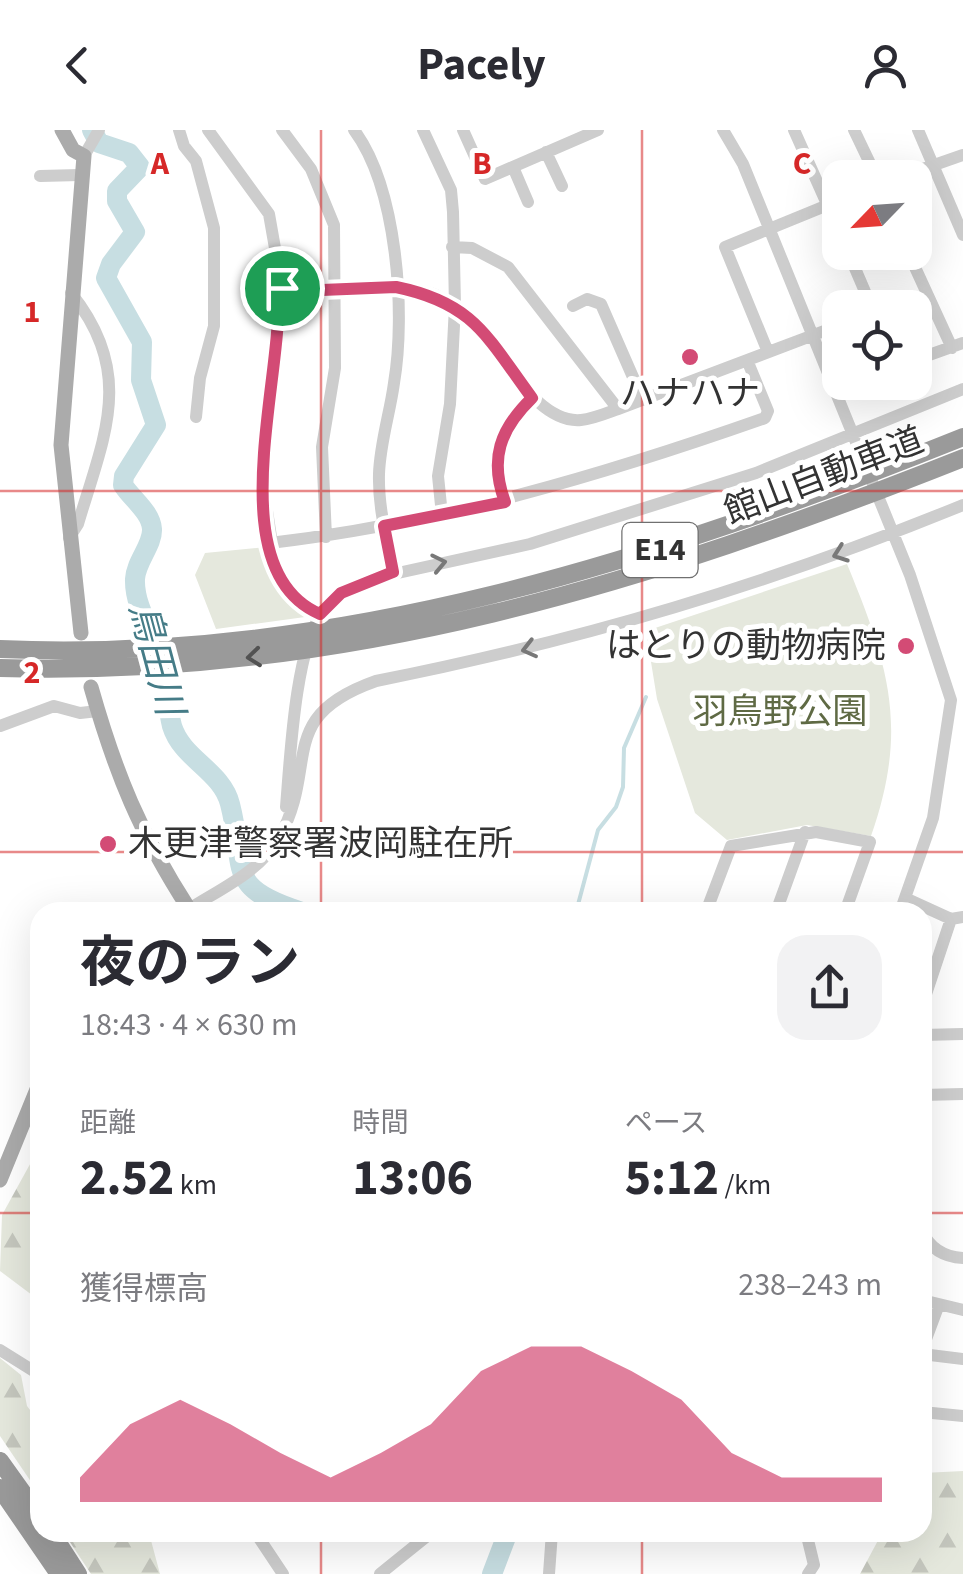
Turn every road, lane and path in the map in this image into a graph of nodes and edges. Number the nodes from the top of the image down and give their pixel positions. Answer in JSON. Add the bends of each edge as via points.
{"nodes":[{"id":1,"x":62,"y":130,"type":"edge"},
{"id":2,"x":99,"y":130,"type":"edge"},
{"id":3,"x":179,"y":130,"type":"edge"},
{"id":4,"x":208,"y":130,"type":"edge"},
{"id":5,"x":282,"y":130,"type":"edge"},
{"id":6,"x":354,"y":130,"type":"edge"},
{"id":7,"x":422,"y":130,"type":"edge"},
{"id":8,"x":463,"y":130,"type":"edge"},
{"id":9,"x":598,"y":130,"type":"edge"},
{"id":10,"x":723,"y":130,"type":"edge"},
{"id":11,"x":794,"y":130,"type":"edge"},
{"id":12,"x":854,"y":130,"type":"edge"},
{"id":13,"x":918,"y":130,"type":"edge"},
{"id":14,"x":546,"y":152,"type":"junction"},
{"id":15,"x":963,"y":155,"type":"edge"},
{"id":16,"x":84,"y":156,"type":"junction"},
{"id":17,"x":868,"y":160,"type":"edge"},
{"id":18,"x":933,"y":164,"type":"junction"},
{"id":19,"x":513,"y":167,"type":"junction"},
{"id":20,"x":80,"y":175,"type":"junction"},
{"id":21,"x":40,"y":176,"type":"dead end"},
{"id":22,"x":822,"y":181,"type":"edge"},
{"id":23,"x":562,"y":186,"type":"dead end"},
{"id":24,"x":528,"y":202,"type":"dead end"},
{"id":25,"x":822,"y":208,"type":"edge"},
{"id":26,"x":769,"y":229,"type":"junction"},
{"id":27,"x":963,"y":235,"type":"edge"},
{"id":28,"x":452,"y":248,"type":"junction"},
{"id":29,"x":917,"y":270,"type":"edge"},
{"id":30,"x":396,"y":287,"type":"junction"},
{"id":31,"x":282,"y":288,"type":"junction"},
{"id":32,"x":337,"y":290,"type":"junction"},
{"id":33,"x":72,"y":293,"type":"junction"},
{"id":34,"x":455,"y":306,"type":"junction"},
{"id":35,"x":572,"y":306,"type":"dead end"},
{"id":36,"x":822,"y":332,"type":"edge"},
{"id":37,"x":812,"y":336,"type":"junction"},
{"id":38,"x":957,"y":346,"type":"edge"},
{"id":39,"x":768,"y":352,"type":"junction"},
{"id":40,"x":932,"y":354,"type":"edge"},
{"id":41,"x":747,"y":360,"type":"junction"},
{"id":42,"x":963,"y":389,"type":"edge"},
{"id":43,"x":532,"y":398,"type":"junction"},
{"id":44,"x":643,"y":400,"type":"junction"},
{"id":45,"x":618,"y":409,"type":"junction"},
{"id":46,"x":196,"y":417,"type":"dead end"},
{"id":47,"x":852,"y":434,"type":"junction"},
{"id":48,"x":963,"y":438,"type":"edge"},
{"id":49,"x":963,"y":458,"type":"edge"},
{"id":50,"x":505,"y":502,"type":"junction"},
{"id":51,"x":963,"y":506,"type":"edge"},
{"id":52,"x":442,"y":515,"type":"junction"},
{"id":53,"x":384,"y":526,"type":"junction"},
{"id":54,"x":891,"y":534,"type":"junction"},
{"id":55,"x":326,"y":537,"type":"junction"},
{"id":56,"x":68,"y":540,"type":"junction"},
{"id":57,"x":270,"y":544,"type":"junction"},
{"id":58,"x":393,"y":572,"type":"junction"},
{"id":59,"x":320,"y":614,"type":"junction"},
{"id":60,"x":82,"y":633,"type":"dead end"},
{"id":61,"x":348,"y":634,"type":"junction"},
{"id":62,"x":0,"y":649,"type":"edge"},
{"id":63,"x":32,"y":660,"type":"junction"},
{"id":64,"x":0,"y":671,"type":"edge"},
{"id":65,"x":91,"y":688,"type":"dead end"},
{"id":66,"x":957,"y":700,"type":"edge"},
{"id":67,"x":98,"y":711,"type":"junction"},
{"id":68,"x":0,"y":726,"type":"edge"},
{"id":69,"x":284,"y":828,"type":"junction"},
{"id":70,"x":805,"y":832,"type":"junction"},
{"id":71,"x":905,"y":898,"type":"junction"},
{"id":72,"x":183,"y":902,"type":"edge"},
{"id":73,"x":202,"y":902,"type":"edge"},
{"id":74,"x":710,"y":902,"type":"edge"},
{"id":75,"x":780,"y":902,"type":"edge"},
{"id":76,"x":849,"y":902,"type":"edge"},
{"id":77,"x":904,"y":902,"type":"edge"},
{"id":78,"x":915,"y":902,"type":"edge"},
{"id":79,"x":932,"y":908,"type":"edge"},
{"id":80,"x":957,"y":918,"type":"edge"},
{"id":81,"x":932,"y":981,"type":"edge"},
{"id":82,"x":963,"y":1034,"type":"edge"},
{"id":83,"x":932,"y":1035,"type":"edge"},
{"id":84,"x":963,"y":1094,"type":"edge"},
{"id":85,"x":932,"y":1095,"type":"edge"},
{"id":86,"x":30,"y":1106,"type":"edge"},
{"id":87,"x":0,"y":1180,"type":"edge"},
{"id":88,"x":932,"y":1245,"type":"edge"},
{"id":89,"x":963,"y":1258,"type":"edge"},
{"id":90,"x":932,"y":1304,"type":"edge"},
{"id":91,"x":938,"y":1307,"type":"junction"},
{"id":92,"x":963,"y":1310,"type":"edge"},
{"id":93,"x":932,"y":1324,"type":"edge"},
{"id":94,"x":0,"y":1350,"type":"edge"},
{"id":95,"x":932,"y":1354,"type":"edge"},
{"id":96,"x":963,"y":1359,"type":"edge"},
{"id":97,"x":30,"y":1369,"type":"edge"},
{"id":98,"x":932,"y":1413,"type":"edge"},
{"id":99,"x":963,"y":1416,"type":"edge"},
{"id":100,"x":0,"y":1462,"type":"edge"},
{"id":101,"x":0,"y":1488,"type":"edge"},
{"id":102,"x":30,"y":1503,"type":"edge"},
{"id":103,"x":30,"y":1532,"type":"edge"},
{"id":104,"x":37,"y":1542,"type":"edge"},
{"id":105,"x":57,"y":1542,"type":"edge"},
{"id":106,"x":262,"y":1542,"type":"edge"},
{"id":107,"x":420,"y":1542,"type":"edge"},
{"id":108,"x":550,"y":1542,"type":"edge"},
{"id":109,"x":552,"y":1542,"type":"edge"},
{"id":110,"x":808,"y":1542,"type":"edge"},
{"id":111,"x":59,"y":1574,"type":"edge"},
{"id":112,"x":78,"y":1574,"type":"edge"},
{"id":113,"x":283,"y":1574,"type":"edge"},
{"id":114,"x":380,"y":1574,"type":"edge"},
{"id":115,"x":538,"y":1574,"type":"edge"},
{"id":116,"x":549,"y":1574,"type":"edge"},
{"id":117,"x":808,"y":1574,"type":"edge"}],
"edges":[{"from":1,"to":16,"type":"main road"},
{"from":2,"to":16,"type":"street"},
{"from":3,"to":46,"type":"street","via":[[196,160],[214,228],[214,326]]},
{"from":4,"to":31,"type":"street","via":[[269,214]]},
{"from":5,"to":32,"type":"street","via":[[326,196]]},
{"from":6,"to":30,"type":"street","via":[[382,182]]},
{"from":7,"to":28,"type":"street","via":[[451,190]]},
{"from":8,"to":19,"type":"street","via":[[485,179]]},
{"from":9,"to":14,"type":"street"},
{"from":10,"to":26,"type":"street"},
{"from":11,"to":22,"type":"street"},
{"from":12,"to":17,"type":"street"},
{"from":13,"to":18,"type":"street"},
{"from":14,"to":19,"type":"street"},
{"from":14,"to":23,"type":"street"},
{"from":15,"to":18,"type":"street"},
{"from":16,"to":20,"type":"main road"},
{"from":18,"to":27,"type":"street"},
{"from":19,"to":24,"type":"street"},
{"from":20,"to":21,"type":"street"},
{"from":20,"to":33,"type":"main road"},
{"from":25,"to":26,"type":"street"},
{"from":26,"to":37,"type":"street"},
{"from":26,"to":39,"type":"street","via":[[725,247]]},
{"from":28,"to":34,"type":"street"},
{"from":28,"to":45,"type":"street","via":[[472,248],[508,267]]},
{"from":29,"to":38,"type":"street"},
{"from":30,"to":32,"type":"street"},
{"from":30,"to":34,"type":"street"},
{"from":30,"to":53,"type":"street","via":[[395,378],[379,470]]},
{"from":31,"to":32,"type":"street"},
{"from":31,"to":57,"type":"street","via":[[262,478]]},
{"from":32,"to":55,"type":"street","via":[[336,368],[322,447]]},
{"from":33,"to":56,"type":"main road","via":[[61,444]]},
{"from":33,"to":56,"type":"street","via":[[109,363],[112,397]]},
{"from":34,"to":43,"type":"street","via":[[480,328]]},
{"from":34,"to":52,"type":"street","via":[[438,476]]},
{"from":35,"to":44,"type":"street","via":[[587,299],[601,304]]},
{"from":36,"to":37,"type":"street"},
{"from":37,"to":39,"type":"street"},
{"from":37,"to":47,"type":"street"},
{"from":38,"to":40,"type":"street"},
{"from":39,"to":41,"type":"street"},
{"from":41,"to":44,"type":"street"},
{"from":41,"to":50,"type":"street","via":[[765,418]]},
{"from":42,"to":47,"type":"street"},
{"from":43,"to":45,"type":"street","via":[[560,418],[582,420]]},
{"from":43,"to":50,"type":"street","via":[[511,418],[496,460]]},
{"from":44,"to":45,"type":"street"},
{"from":47,"to":54,"type":"street"},
{"from":58,"to":47,"type":"street","one_way":true,"via":[[530,544]]},
{"from":48,"to":61,"type":"highway","name":"館山自動車道","number":"E14","via":[[597,570]]},
{"from":49,"to":61,"type":"highway","name":"館山自動車道","number":"E14","via":[[667,568],[512,611]]},
{"from":50,"to":52,"type":"street"},
{"from":51,"to":54,"type":"street"},
{"from":52,"to":53,"type":"street"},
{"from":53,"to":55,"type":"street"},
{"from":53,"to":58,"type":"street"},
{"from":54,"to":66,"type":"street"},
{"from":54,"to":69,"type":"street","one_way":true,"via":[[626,625],[342,693],[312,723]]},
{"from":55,"to":57,"type":"street"},
{"from":56,"to":60,"type":"main road"},
{"from":57,"to":59,"type":"street","via":[[290,596]]},
{"from":58,"to":59,"type":"street","via":[[341,593]]},
{"from":59,"to":69,"type":"street","via":[[304,663]]},
{"from":61,"to":63,"type":"highway","name":"館山自動車道","number":"E14","via":[[263,656]]},
{"from":62,"to":63,"type":"highway","name":"館山自動車道","number":"E14"},
{"from":63,"to":64,"type":"highway"},
{"from":65,"to":67,"type":"main road"},
{"from":66,"to":71,"type":"street","via":[[933,818]]},
{"from":67,"to":68,"type":"street","via":[[54,706]]},
{"from":67,"to":72,"type":"main road","via":[[135,820]]},
{"from":69,"to":73,"type":"street","via":[[252,868]]},
{"from":70,"to":74,"type":"street","via":[[732,846]]},
{"from":70,"to":75,"type":"street"},
{"from":70,"to":76,"type":"street","via":[[870,842]]},
{"from":71,"to":77,"type":"street"},
{"from":71,"to":78,"type":"street"},
{"from":79,"to":80,"type":"street"},
{"from":80,"to":81,"type":"street"},
{"from":82,"to":83,"type":"street"},
{"from":84,"to":85,"type":"street"},
{"from":86,"to":87,"type":"main road"},
{"from":88,"to":89,"type":"street"},
{"from":90,"to":91,"type":"street"},
{"from":91,"to":92,"type":"street"},
{"from":91,"to":93,"type":"street"},
{"from":94,"to":97,"type":"street"},
{"from":95,"to":96,"type":"street"},
{"from":98,"to":99,"type":"street"},
{"from":100,"to":102,"type":"highway"},
{"from":101,"to":103,"type":"highway"},
{"from":104,"to":111,"type":"highway"},
{"from":105,"to":112,"type":"highway"},
{"from":106,"to":113,"type":"street"},
{"from":107,"to":114,"type":"street"},
{"from":108,"to":115,"type":"street"},
{"from":109,"to":116,"type":"street"},
{"from":110,"to":117,"type":"street","via":[[814,1565]]}]}
